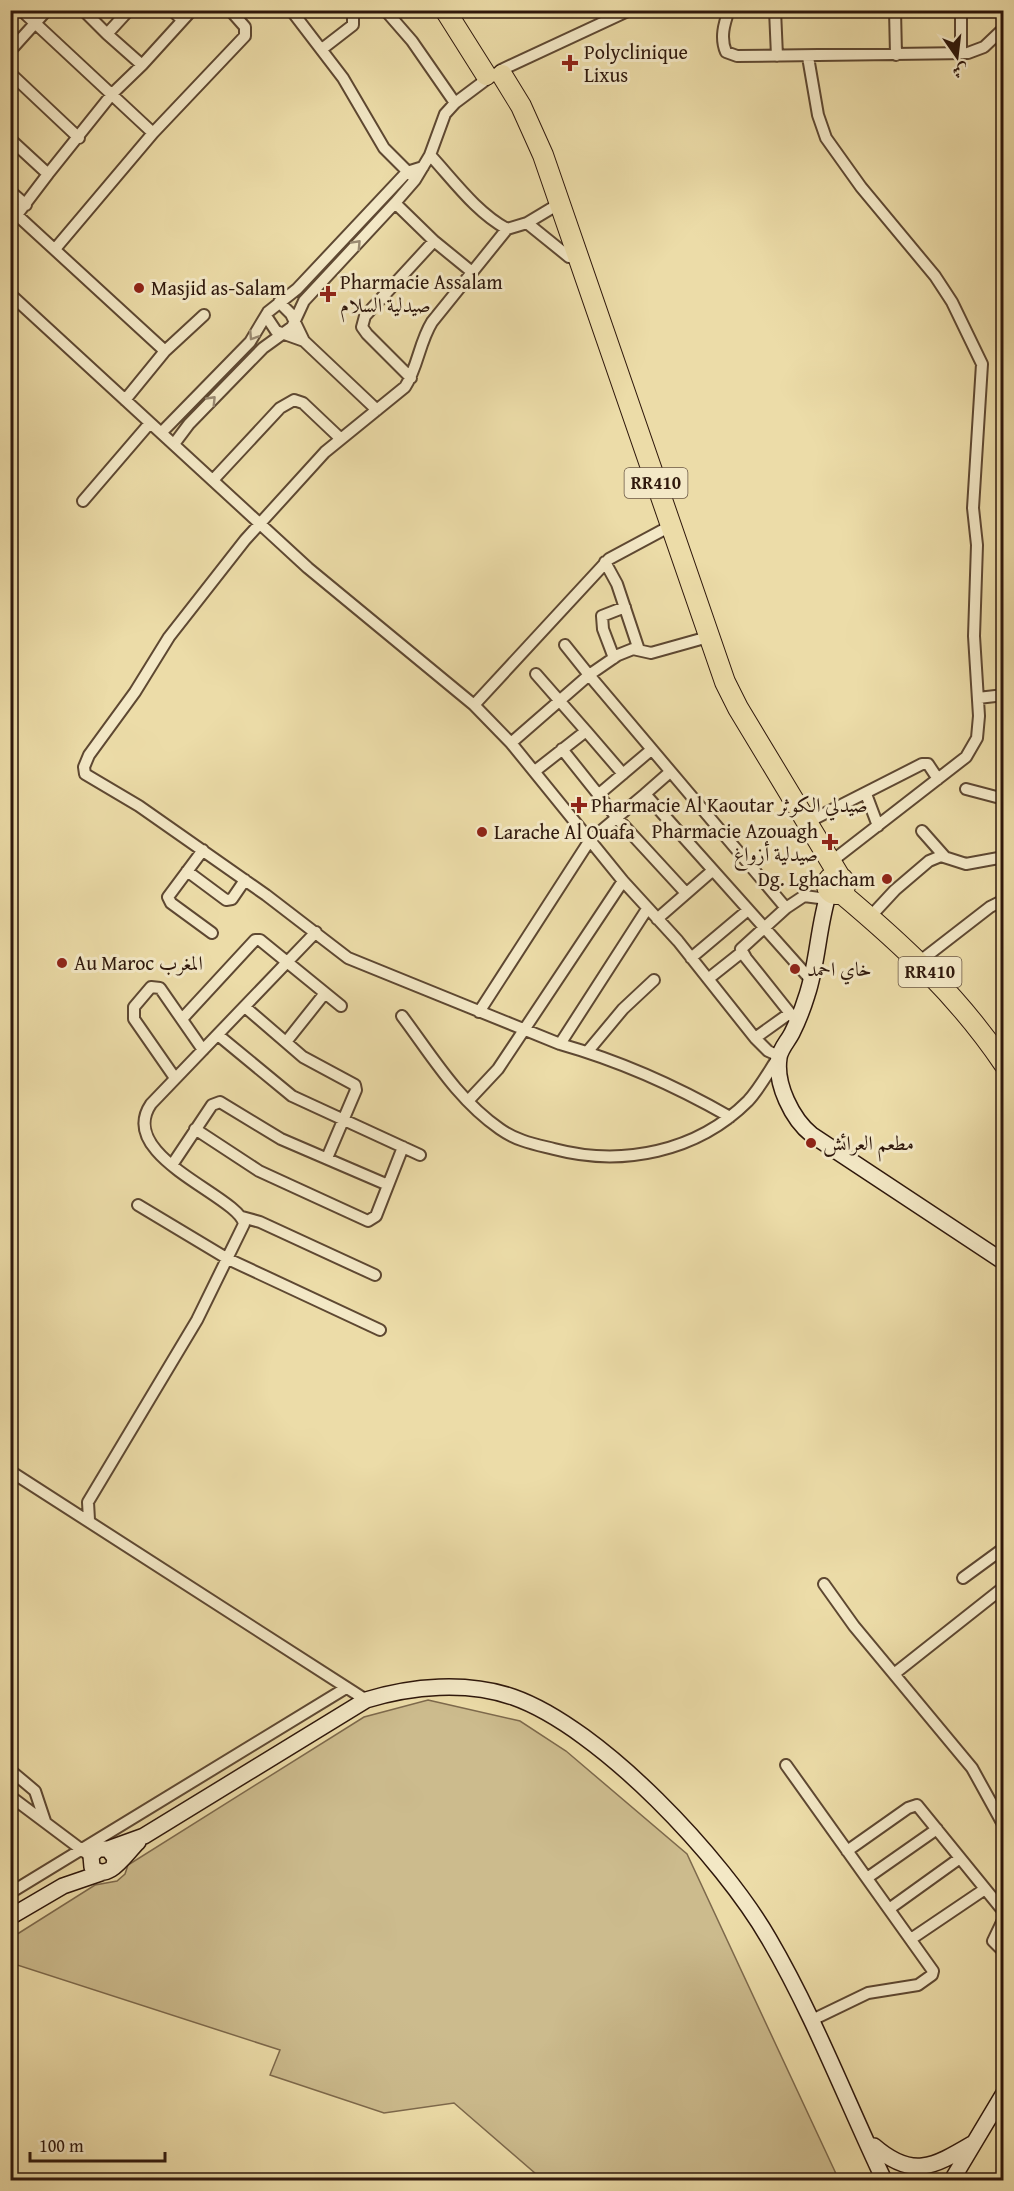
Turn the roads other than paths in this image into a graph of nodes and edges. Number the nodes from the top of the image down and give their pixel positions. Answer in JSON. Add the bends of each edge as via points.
{"nodes":[{"id":1,"x":21,"y":10,"type":"edge"},
{"id":2,"x":47,"y":10,"type":"edge"},
{"id":3,"x":83,"y":10,"type":"edge"},
{"id":4,"x":129,"y":10,"type":"edge"},
{"id":5,"x":172,"y":10,"type":"edge"},
{"id":6,"x":192,"y":10,"type":"edge"},
{"id":7,"x":230,"y":10,"type":"edge"},
{"id":8,"x":291,"y":10,"type":"edge"},
{"id":9,"x":353,"y":10,"type":"edge"},
{"id":10,"x":385,"y":10,"type":"edge"},
{"id":11,"x":445,"y":10,"type":"edge"},
{"id":12,"x":456,"y":10,"type":"edge"},
{"id":13,"x":630,"y":10,"type":"edge"},
{"id":14,"x":729,"y":10,"type":"edge"},
{"id":15,"x":775,"y":10,"type":"edge"},
{"id":16,"x":820,"y":10,"type":"edge"},
{"id":17,"x":866,"y":10,"type":"edge"},
{"id":18,"x":895,"y":10,"type":"edge"},
{"id":19,"x":961,"y":10,"type":"edge"},
{"id":20,"x":182,"y":21,"type":"junction"},
{"id":21,"x":35,"y":23,"type":"junction"},
{"id":22,"x":1004,"y":28,"type":"edge"},
{"id":23,"x":106,"y":34,"type":"junction"},
{"id":24,"x":322,"y":49,"type":"junction"},
{"id":25,"x":10,"y":51,"type":"edge"},
{"id":26,"x":961,"y":53,"type":"junction"},
{"id":27,"x":896,"y":55,"type":"junction"},
{"id":28,"x":777,"y":56,"type":"junction"},
{"id":29,"x":808,"y":57,"type":"junction"},
{"id":30,"x":142,"y":64,"type":"junction"},
{"id":31,"x":10,"y":73,"type":"edge"},
{"id":32,"x":495,"y":75,"type":"junction"},
{"id":33,"x":112,"y":93,"type":"junction"},
{"id":34,"x":455,"y":103,"type":"junction"},
{"id":35,"x":153,"y":133,"type":"junction"},
{"id":36,"x":79,"y":138,"type":"junction"},
{"id":37,"x":10,"y":139,"type":"edge"},
{"id":38,"x":430,"y":155,"type":"junction"},
{"id":39,"x":48,"y":174,"type":"junction"},
{"id":40,"x":411,"y":176,"type":"junction"},
{"id":41,"x":10,"y":191,"type":"edge"},
{"id":42,"x":395,"y":203,"type":"junction"},
{"id":43,"x":26,"y":205,"type":"junction"},
{"id":44,"x":552,"y":208,"type":"junction"},
{"id":45,"x":14,"y":220,"type":"edge"},
{"id":46,"x":527,"y":223,"type":"junction"},
{"id":47,"x":507,"y":229,"type":"junction"},
{"id":48,"x":434,"y":241,"type":"junction"},
{"id":49,"x":55,"y":249,"type":"junction"},
{"id":50,"x":569,"y":257,"type":"junction"},
{"id":51,"x":472,"y":272,"type":"junction"},
{"id":52,"x":10,"y":294,"type":"edge"},
{"id":53,"x":279,"y":302,"type":"junction"},
{"id":54,"x":204,"y":315,"type":"dead end"},
{"id":55,"x":266,"y":316,"type":"junction"},
{"id":56,"x":294,"y":321,"type":"junction"},
{"id":57,"x":282,"y":334,"type":"junction"},
{"id":58,"x":304,"y":341,"type":"junction"},
{"id":59,"x":165,"y":351,"type":"junction"},
{"id":60,"x":411,"y":378,"type":"junction"},
{"id":61,"x":125,"y":400,"type":"junction"},
{"id":62,"x":377,"y":410,"type":"junction"},
{"id":63,"x":150,"y":423,"type":"junction"},
{"id":64,"x":161,"y":433,"type":"junction"},
{"id":65,"x":341,"y":439,"type":"junction"},
{"id":66,"x":174,"y":444,"type":"junction"},
{"id":67,"x":213,"y":480,"type":"junction"},
{"id":68,"x":83,"y":501,"type":"dead end"},
{"id":69,"x":261,"y":524,"type":"junction"},
{"id":70,"x":663,"y":530,"type":"junction"},
{"id":71,"x":605,"y":562,"type":"junction"},
{"id":72,"x":626,"y":607,"type":"junction"},
{"id":73,"x":701,"y":639,"type":"junction"},
{"id":74,"x":565,"y":645,"type":"dead end"},
{"id":75,"x":639,"y":650,"type":"junction"},
{"id":76,"x":614,"y":658,"type":"junction"},
{"id":77,"x":536,"y":674,"type":"dead end"},
{"id":78,"x":590,"y":675,"type":"junction"},
{"id":79,"x":1004,"y":695,"type":"edge"},
{"id":80,"x":978,"y":698,"type":"junction"},
{"id":81,"x":559,"y":701,"type":"junction"},
{"id":82,"x":474,"y":705,"type":"junction"},
{"id":83,"x":586,"y":731,"type":"junction"},
{"id":84,"x":511,"y":743,"type":"junction"},
{"id":85,"x":562,"y":749,"type":"junction"},
{"id":86,"x":651,"y":750,"type":"junction"},
{"id":87,"x":535,"y":771,"type":"junction"},
{"id":88,"x":670,"y":772,"type":"junction"},
{"id":89,"x":623,"y":774,"type":"junction"},
{"id":90,"x":938,"y":779,"type":"junction"},
{"id":91,"x":966,"y":789,"type":"dead end"},
{"id":92,"x":645,"y":794,"type":"junction"},
{"id":93,"x":866,"y":794,"type":"junction"},
{"id":94,"x":598,"y":795,"type":"junction"},
{"id":95,"x":1004,"y":799,"type":"edge"},
{"id":96,"x":617,"y":818,"type":"junction"},
{"id":97,"x":806,"y":824,"type":"junction"},
{"id":98,"x":878,"y":826,"type":"junction"},
{"id":99,"x":922,"y":831,"type":"dead end"},
{"id":100,"x":590,"y":840,"type":"junction"},
{"id":101,"x":203,"y":850,"type":"junction"},
{"id":102,"x":945,"y":857,"type":"junction"},
{"id":103,"x":1004,"y":857,"type":"edge"},
{"id":104,"x":187,"y":871,"type":"junction"},
{"id":105,"x":712,"y":871,"type":"junction"},
{"id":106,"x":245,"y":880,"type":"junction"},
{"id":107,"x":623,"y":881,"type":"junction"},
{"id":108,"x":833,"y":884,"type":"junction"},
{"id":109,"x":686,"y":893,"type":"junction"},
{"id":110,"x":1004,"y":900,"type":"edge"},
{"id":111,"x":786,"y":908,"type":"junction"},
{"id":112,"x":647,"y":909,"type":"junction"},
{"id":113,"x":748,"y":910,"type":"junction"},
{"id":114,"x":870,"y":918,"type":"junction"},
{"id":115,"x":657,"y":919,"type":"junction"},
{"id":116,"x":765,"y":928,"type":"junction"},
{"id":117,"x":316,"y":932,"type":"junction"},
{"id":118,"x":212,"y":933,"type":"dead end"},
{"id":119,"x":742,"y":952,"type":"junction"},
{"id":120,"x":692,"y":958,"type":"junction"},
{"id":121,"x":919,"y":962,"type":"junction"},
{"id":122,"x":288,"y":963,"type":"junction"},
{"id":123,"x":708,"y":979,"type":"junction"},
{"id":124,"x":654,"y":980,"type":"dead end"},
{"id":125,"x":811,"y":980,"type":"junction"},
{"id":126,"x":325,"y":993,"type":"junction"},
{"id":127,"x":341,"y":1006,"type":"dead end"},
{"id":128,"x":245,"y":1007,"type":"junction"},
{"id":129,"x":479,"y":1012,"type":"junction"},
{"id":130,"x":402,"y":1016,"type":"dead end"},
{"id":131,"x":793,"y":1017,"type":"junction"},
{"id":132,"x":182,"y":1019,"type":"junction"},
{"id":133,"x":522,"y":1029,"type":"junction"},
{"id":134,"x":218,"y":1035,"type":"junction"},
{"id":135,"x":756,"y":1038,"type":"junction"},
{"id":136,"x":285,"y":1042,"type":"junction"},
{"id":137,"x":560,"y":1044,"type":"junction"},
{"id":138,"x":203,"y":1050,"type":"junction"},
{"id":139,"x":588,"y":1052,"type":"junction"},
{"id":140,"x":779,"y":1056,"type":"junction"},
{"id":141,"x":1004,"y":1064,"type":"edge"},
{"id":142,"x":175,"y":1078,"type":"junction"},
{"id":143,"x":468,"y":1101,"type":"junction"},
{"id":144,"x":730,"y":1117,"type":"junction"},
{"id":145,"x":343,"y":1120,"type":"junction"},
{"id":146,"x":195,"y":1129,"type":"junction"},
{"id":147,"x":403,"y":1147,"type":"junction"},
{"id":148,"x":420,"y":1155,"type":"dead end"},
{"id":149,"x":327,"y":1158,"type":"junction"},
{"id":150,"x":172,"y":1165,"type":"junction"},
{"id":151,"x":388,"y":1185,"type":"junction"},
{"id":152,"x":138,"y":1205,"type":"dead end"},
{"id":153,"x":242,"y":1217,"type":"junction"},
{"id":154,"x":228,"y":1259,"type":"junction"},
{"id":155,"x":1004,"y":1262,"type":"edge"},
{"id":156,"x":375,"y":1275,"type":"dead end"},
{"id":157,"x":380,"y":1330,"type":"dead end"},
{"id":158,"x":10,"y":1471,"type":"edge"},
{"id":159,"x":89,"y":1520,"type":"junction"},
{"id":160,"x":1004,"y":1548,"type":"edge"},
{"id":161,"x":963,"y":1578,"type":"dead end"},
{"id":162,"x":824,"y":1584,"type":"dead end"},
{"id":163,"x":1004,"y":1587,"type":"edge"},
{"id":164,"x":894,"y":1674,"type":"junction"},
{"id":165,"x":346,"y":1689,"type":"junction"},
{"id":166,"x":366,"y":1700,"type":"junction"},
{"id":167,"x":786,"y":1765,"type":"dead end"},
{"id":168,"x":10,"y":1770,"type":"edge"},
{"id":169,"x":10,"y":1796,"type":"edge"},
{"id":170,"x":45,"y":1821,"type":"junction"},
{"id":171,"x":1004,"y":1826,"type":"edge"},
{"id":172,"x":937,"y":1829,"type":"junction"},
{"id":173,"x":144,"y":1836,"type":"junction"},
{"id":174,"x":108,"y":1849,"type":"junction"},
{"id":175,"x":847,"y":1851,"type":"junction"},
{"id":176,"x":87,"y":1855,"type":"junction"},
{"id":177,"x":960,"y":1858,"type":"junction"},
{"id":178,"x":108,"y":1869,"type":"junction"},
{"id":179,"x":867,"y":1878,"type":"junction"},
{"id":180,"x":63,"y":1886,"type":"junction"},
{"id":181,"x":985,"y":1889,"type":"junction"},
{"id":182,"x":10,"y":1893,"type":"edge"},
{"id":183,"x":889,"y":1909,"type":"junction"},
{"id":184,"x":1004,"y":1912,"type":"edge"},
{"id":185,"x":10,"y":1917,"type":"edge"},
{"id":186,"x":1004,"y":1918,"type":"edge"},
{"id":187,"x":911,"y":1939,"type":"junction"},
{"id":188,"x":1004,"y":1952,"type":"edge"},
{"id":189,"x":810,"y":2021,"type":"junction"},
{"id":190,"x":1004,"y":2093,"type":"edge"},
{"id":191,"x":854,"y":2115,"type":"junction"},
{"id":192,"x":972,"y":2144,"type":"junction"},
{"id":193,"x":874,"y":2146,"type":"junction"},
{"id":194,"x":884,"y":2181,"type":"edge"},
{"id":195,"x":896,"y":2181,"type":"edge"},
{"id":196,"x":942,"y":2181,"type":"edge"},
{"id":197,"x":952,"y":2181,"type":"edge"}],
"edges":[{"from":1,"to":21,"type":"street"},
{"from":2,"to":21,"type":"street"},
{"from":3,"to":23,"type":"street"},
{"from":4,"to":23,"type":"street"},
{"from":5,"to":20,"type":"street"},
{"from":6,"to":20,"type":"street"},
{"from":7,"to":35,"type":"street","via":[[245,27],[245,36]]},
{"from":8,"to":24,"type":"street"},
{"from":9,"to":24,"type":"street","via":[[353,25]]},
{"from":10,"to":34,"type":"street"},
{"from":11,"to":32,"type":"highway","number":"RR410"},
{"from":12,"to":32,"type":"highway","number":"RR410"},
{"from":13,"to":32,"type":"street"},
{"from":14,"to":28,"type":"street","via":[[723,32],[726,52],[737,56]]},
{"from":15,"to":28,"type":"street"},
{"from":16,"to":17,"type":"street"},
{"from":18,"to":27,"type":"street"},
{"from":19,"to":26,"type":"street"},
{"from":20,"to":30,"type":"street"},
{"from":21,"to":25,"type":"street"},
{"from":21,"to":33,"type":"street"},
{"from":22,"to":26,"type":"street","via":[[978,51]]},
{"from":23,"to":30,"type":"street"},
{"from":24,"to":40,"type":"street","via":[[384,148]]},
{"from":26,"to":27,"type":"street"},
{"from":27,"to":29,"type":"street"},
{"from":28,"to":29,"type":"street"},
{"from":29,"to":80,"type":"street","via":[[826,138],[935,276],[982,364],[973,508],[977,544],[974,636]]},
{"from":30,"to":33,"type":"street"},
{"from":31,"to":36,"type":"street"},
{"from":32,"to":34,"type":"street"},
{"from":32,"to":44,"type":"highway","number":"RR410","via":[[528,143]]},
{"from":32,"to":97,"type":"highway","number":"RR410","via":[[520,106],[543,155],[725,682]]},
{"from":33,"to":35,"type":"street"},
{"from":33,"to":36,"type":"street"},
{"from":34,"to":38,"type":"street","via":[[442,120]]},
{"from":35,"to":49,"type":"street"},
{"from":36,"to":39,"type":"street"},
{"from":37,"to":39,"type":"street"},
{"from":38,"to":40,"type":"street"},
{"from":38,"to":47,"type":"street","via":[[477,207]]},
{"from":39,"to":43,"type":"street"},
{"from":40,"to":42,"type":"street"},
{"from":40,"to":53,"type":"street","via":[[297,289]]},
{"from":41,"to":43,"type":"street"},
{"from":42,"to":48,"type":"street"},
{"from":56,"to":42,"type":"street","one_way":true,"via":[[304,301]]},
{"from":43,"to":45,"type":"street"},
{"from":44,"to":46,"type":"street"},
{"from":44,"to":50,"type":"highway","number":"RR410"},
{"from":45,"to":49,"type":"street"},
{"from":46,"to":47,"type":"street"},
{"from":46,"to":50,"type":"street"},
{"from":47,"to":51,"type":"street"},
{"from":48,"to":51,"type":"street"},
{"from":48,"to":60,"type":"street","via":[[363,320],[367,334]]},
{"from":49,"to":59,"type":"street"},
{"from":50,"to":70,"type":"highway","number":"RR410"},
{"from":51,"to":60,"type":"street","via":[[424,334]]},
{"from":52,"to":61,"type":"street"},
{"from":53,"to":55,"type":"street"},
{"from":53,"to":56,"type":"street"},
{"from":54,"to":59,"type":"street"},
{"from":55,"to":57,"type":"street","via":[[269,324]]},
{"from":55,"to":64,"type":"street","one_way":true,"via":[[250,342]]},
{"from":56,"to":57,"type":"street"},
{"from":56,"to":58,"type":"street"},
{"from":57,"to":58,"type":"street"},
{"from":66,"to":57,"type":"street","one_way":true,"via":[[263,348]]},
{"from":58,"to":62,"type":"street"},
{"from":59,"to":61,"type":"street"},
{"from":60,"to":62,"type":"street"},
{"from":61,"to":63,"type":"street"},
{"from":62,"to":65,"type":"street"},
{"from":63,"to":64,"type":"street"},
{"from":63,"to":68,"type":"street"},
{"from":64,"to":66,"type":"street"},
{"from":65,"to":67,"type":"street","via":[[303,403],[294,400],[280,408]]},
{"from":65,"to":69,"type":"street","via":[[295,483]]},
{"from":66,"to":67,"type":"street"},
{"from":67,"to":69,"type":"street"},
{"from":69,"to":82,"type":"street","via":[[308,568]]},
{"from":69,"to":101,"type":"street","via":[[169,637],[84,767],[85,774]]},
{"from":70,"to":71,"type":"street"},
{"from":70,"to":73,"type":"highway","number":"RR410"},
{"from":71,"to":72,"type":"street"},
{"from":71,"to":82,"type":"street"},
{"from":72,"to":75,"type":"street"},
{"from":72,"to":76,"type":"street","via":[[602,616]]},
{"from":73,"to":75,"type":"street","via":[[651,653]]},
{"from":73,"to":108,"type":"highway","number":"RR410","via":[[731,712]]},
{"from":74,"to":78,"type":"street"},
{"from":75,"to":76,"type":"street"},
{"from":76,"to":78,"type":"street"},
{"from":77,"to":81,"type":"street"},
{"from":78,"to":81,"type":"street"},
{"from":78,"to":86,"type":"street"},
{"from":79,"to":80,"type":"street"},
{"from":80,"to":90,"type":"street","via":[[977,738],[966,757]]},
{"from":81,"to":83,"type":"street"},
{"from":81,"to":84,"type":"street"},
{"from":82,"to":84,"type":"street"},
{"from":83,"to":85,"type":"street"},
{"from":83,"to":89,"type":"street"},
{"from":84,"to":87,"type":"street"},
{"from":85,"to":87,"type":"street"},
{"from":85,"to":94,"type":"street"},
{"from":86,"to":88,"type":"street"},
{"from":86,"to":89,"type":"street"},
{"from":87,"to":100,"type":"street"},
{"from":88,"to":92,"type":"street"},
{"from":88,"to":111,"type":"street"},
{"from":89,"to":94,"type":"street"},
{"from":90,"to":93,"type":"street","via":[[928,764],[922,764]]},
{"from":90,"to":98,"type":"street"},
{"from":91,"to":95,"type":"street"},
{"from":92,"to":96,"type":"street"},
{"from":92,"to":105,"type":"street"},
{"from":93,"to":97,"type":"street"},
{"from":93,"to":98,"type":"street"},
{"from":94,"to":96,"type":"street"},
{"from":96,"to":100,"type":"street"},
{"from":96,"to":109,"type":"street"},
{"from":97,"to":108,"type":"highway","number":"RR410"},
{"from":98,"to":108,"type":"street"},
{"from":99,"to":102,"type":"street"},
{"from":100,"to":107,"type":"street"},
{"from":100,"to":129,"type":"street"},
{"from":101,"to":104,"type":"street"},
{"from":101,"to":106,"type":"street"},
{"from":102,"to":103,"type":"street","via":[[966,864]]},
{"from":102,"to":114,"type":"street","via":[[920,866]]},
{"from":104,"to":106,"type":"street","via":[[226,900],[232,899]]},
{"from":104,"to":118,"type":"street","via":[[168,897]]},
{"from":105,"to":109,"type":"street"},
{"from":105,"to":113,"type":"street"},
{"from":106,"to":117,"type":"street"},
{"from":107,"to":112,"type":"street"},
{"from":107,"to":133,"type":"street"},
{"from":108,"to":111,"type":"street"},
{"from":108,"to":114,"type":"highway","number":"RR410"},
{"from":108,"to":125,"type":"main road"},
{"from":109,"to":115,"type":"street"},
{"from":110,"to":121,"type":"street"},
{"from":111,"to":116,"type":"street"},
{"from":112,"to":115,"type":"street"},
{"from":112,"to":137,"type":"street"},
{"from":113,"to":116,"type":"street"},
{"from":113,"to":120,"type":"street"},
{"from":114,"to":121,"type":"highway","number":"RR410"},
{"from":115,"to":120,"type":"street"},
{"from":116,"to":119,"type":"street","via":[[743,945]]},
{"from":116,"to":125,"type":"street"},
{"from":117,"to":122,"type":"street"},
{"from":117,"to":129,"type":"street","via":[[356,962]]},
{"from":119,"to":123,"type":"street"},
{"from":119,"to":131,"type":"street"},
{"from":120,"to":123,"type":"street"},
{"from":121,"to":141,"type":"highway","number":"RR410","via":[[978,1028]]},
{"from":122,"to":126,"type":"street"},
{"from":122,"to":128,"type":"street"},
{"from":122,"to":132,"type":"street","via":[[255,940]]},
{"from":123,"to":135,"type":"street"},
{"from":124,"to":139,"type":"street","via":[[623,1009]]},
{"from":125,"to":131,"type":"main road"},
{"from":126,"to":127,"type":"street"},
{"from":126,"to":136,"type":"street"},
{"from":128,"to":134,"type":"street"},
{"from":128,"to":136,"type":"street"},
{"from":129,"to":133,"type":"street"},
{"from":130,"to":143,"type":"street","via":[[437,1066]]},
{"from":131,"to":135,"type":"street"},
{"from":131,"to":140,"type":"main road"},
{"from":132,"to":138,"type":"street"},
{"from":132,"to":142,"type":"street","via":[[156,986],[133,1011],[134,1019]]},
{"from":133,"to":137,"type":"street"},
{"from":133,"to":143,"type":"street","via":[[498,1069]]},
{"from":134,"to":138,"type":"street"},
{"from":134,"to":145,"type":"street","via":[[292,1096]]},
{"from":135,"to":140,"type":"street"},
{"from":136,"to":145,"type":"street","via":[[314,1064],[354,1083],[356,1090]]},
{"from":137,"to":139,"type":"street"},
{"from":138,"to":142,"type":"street"},
{"from":139,"to":144,"type":"street","via":[[652,1076]]},
{"from":140,"to":144,"type":"street","via":[[759,1087]]},
{"from":140,"to":155,"type":"main road","via":[[780,1082],[805,1129]]},
{"from":142,"to":150,"type":"street","via":[[151,1104],[144,1122],[148,1137]]},
{"from":143,"to":144,"type":"street","via":[[515,1139],[581,1156],[629,1156],[677,1147]]},
{"from":145,"to":147,"type":"street"},
{"from":145,"to":149,"type":"street"},
{"from":146,"to":149,"type":"street","via":[[212,1105],[220,1102],[281,1139]]},
{"from":146,"to":150,"type":"street"},
{"from":146,"to":151,"type":"street","via":[[258,1171],[366,1221],[375,1218]]},
{"from":147,"to":148,"type":"street"},
{"from":147,"to":151,"type":"street"},
{"from":149,"to":151,"type":"street"},
{"from":150,"to":153,"type":"street"},
{"from":152,"to":154,"type":"street"},
{"from":153,"to":154,"type":"street","via":[[243,1227]]},
{"from":153,"to":156,"type":"street"},
{"from":154,"to":157,"type":"street"},
{"from":154,"to":159,"type":"street","via":[[191,1330],[88,1502]]},
{"from":158,"to":159,"type":"street"},
{"from":159,"to":165,"type":"street"},
{"from":160,"to":161,"type":"street"},
{"from":162,"to":164,"type":"street"},
{"from":163,"to":164,"type":"street"},
{"from":164,"to":171,"type":"street","via":[[972,1768]]},
{"from":165,"to":166,"type":"street"},
{"from":165,"to":176,"type":"street"},
{"from":166,"to":173,"type":"main road"},
{"from":166,"to":189,"type":"main road","via":[[416,1688],[494,1692],[529,1704],[575,1730],[607,1755],[714,1860],[769,1938]]},
{"from":167,"to":175,"type":"street"},
{"from":168,"to":170,"type":"street","via":[[35,1791]]},
{"from":169,"to":170,"type":"street"},
{"from":170,"to":176,"type":"street"},
{"from":172,"to":175,"type":"street","via":[[922,1809],[913,1805]]},
{"from":172,"to":177,"type":"street"},
{"from":172,"to":179,"type":"street"},
{"from":173,"to":174,"type":"main road"},
{"from":173,"to":178,"type":"main road"},
{"from":174,"to":176,"type":"main road"},
{"from":174,"to":178,"type":"main road","via":[[115,1858]]},
{"from":175,"to":179,"type":"street"},
{"from":176,"to":178,"type":"main road","via":[[94,1870]]},
{"from":176,"to":180,"type":"main road"},
{"from":176,"to":182,"type":"street"},
{"from":177,"to":181,"type":"street"},
{"from":177,"to":183,"type":"street"},
{"from":178,"to":180,"type":"main road"},
{"from":179,"to":183,"type":"street"},
{"from":180,"to":185,"type":"main road"},
{"from":181,"to":184,"type":"street"},
{"from":181,"to":187,"type":"street"},
{"from":183,"to":187,"type":"street"},
{"from":186,"to":188,"type":"street","via":[[993,1941]]},
{"from":187,"to":189,"type":"street","via":[[932,1965],[932,1975],[926,1980],[906,1988],[868,1993]]},
{"from":189,"to":191,"type":"main road"},
{"from":190,"to":192,"type":"main road"},
{"from":191,"to":193,"type":"main road"},
{"from":191,"to":194,"type":"main road"},
{"from":192,"to":193,"type":"main road","via":[[937,2164],[916,2168],[887,2158]]},
{"from":192,"to":196,"type":"main road"},
{"from":192,"to":197,"type":"main road"},
{"from":193,"to":195,"type":"main road"}]}
